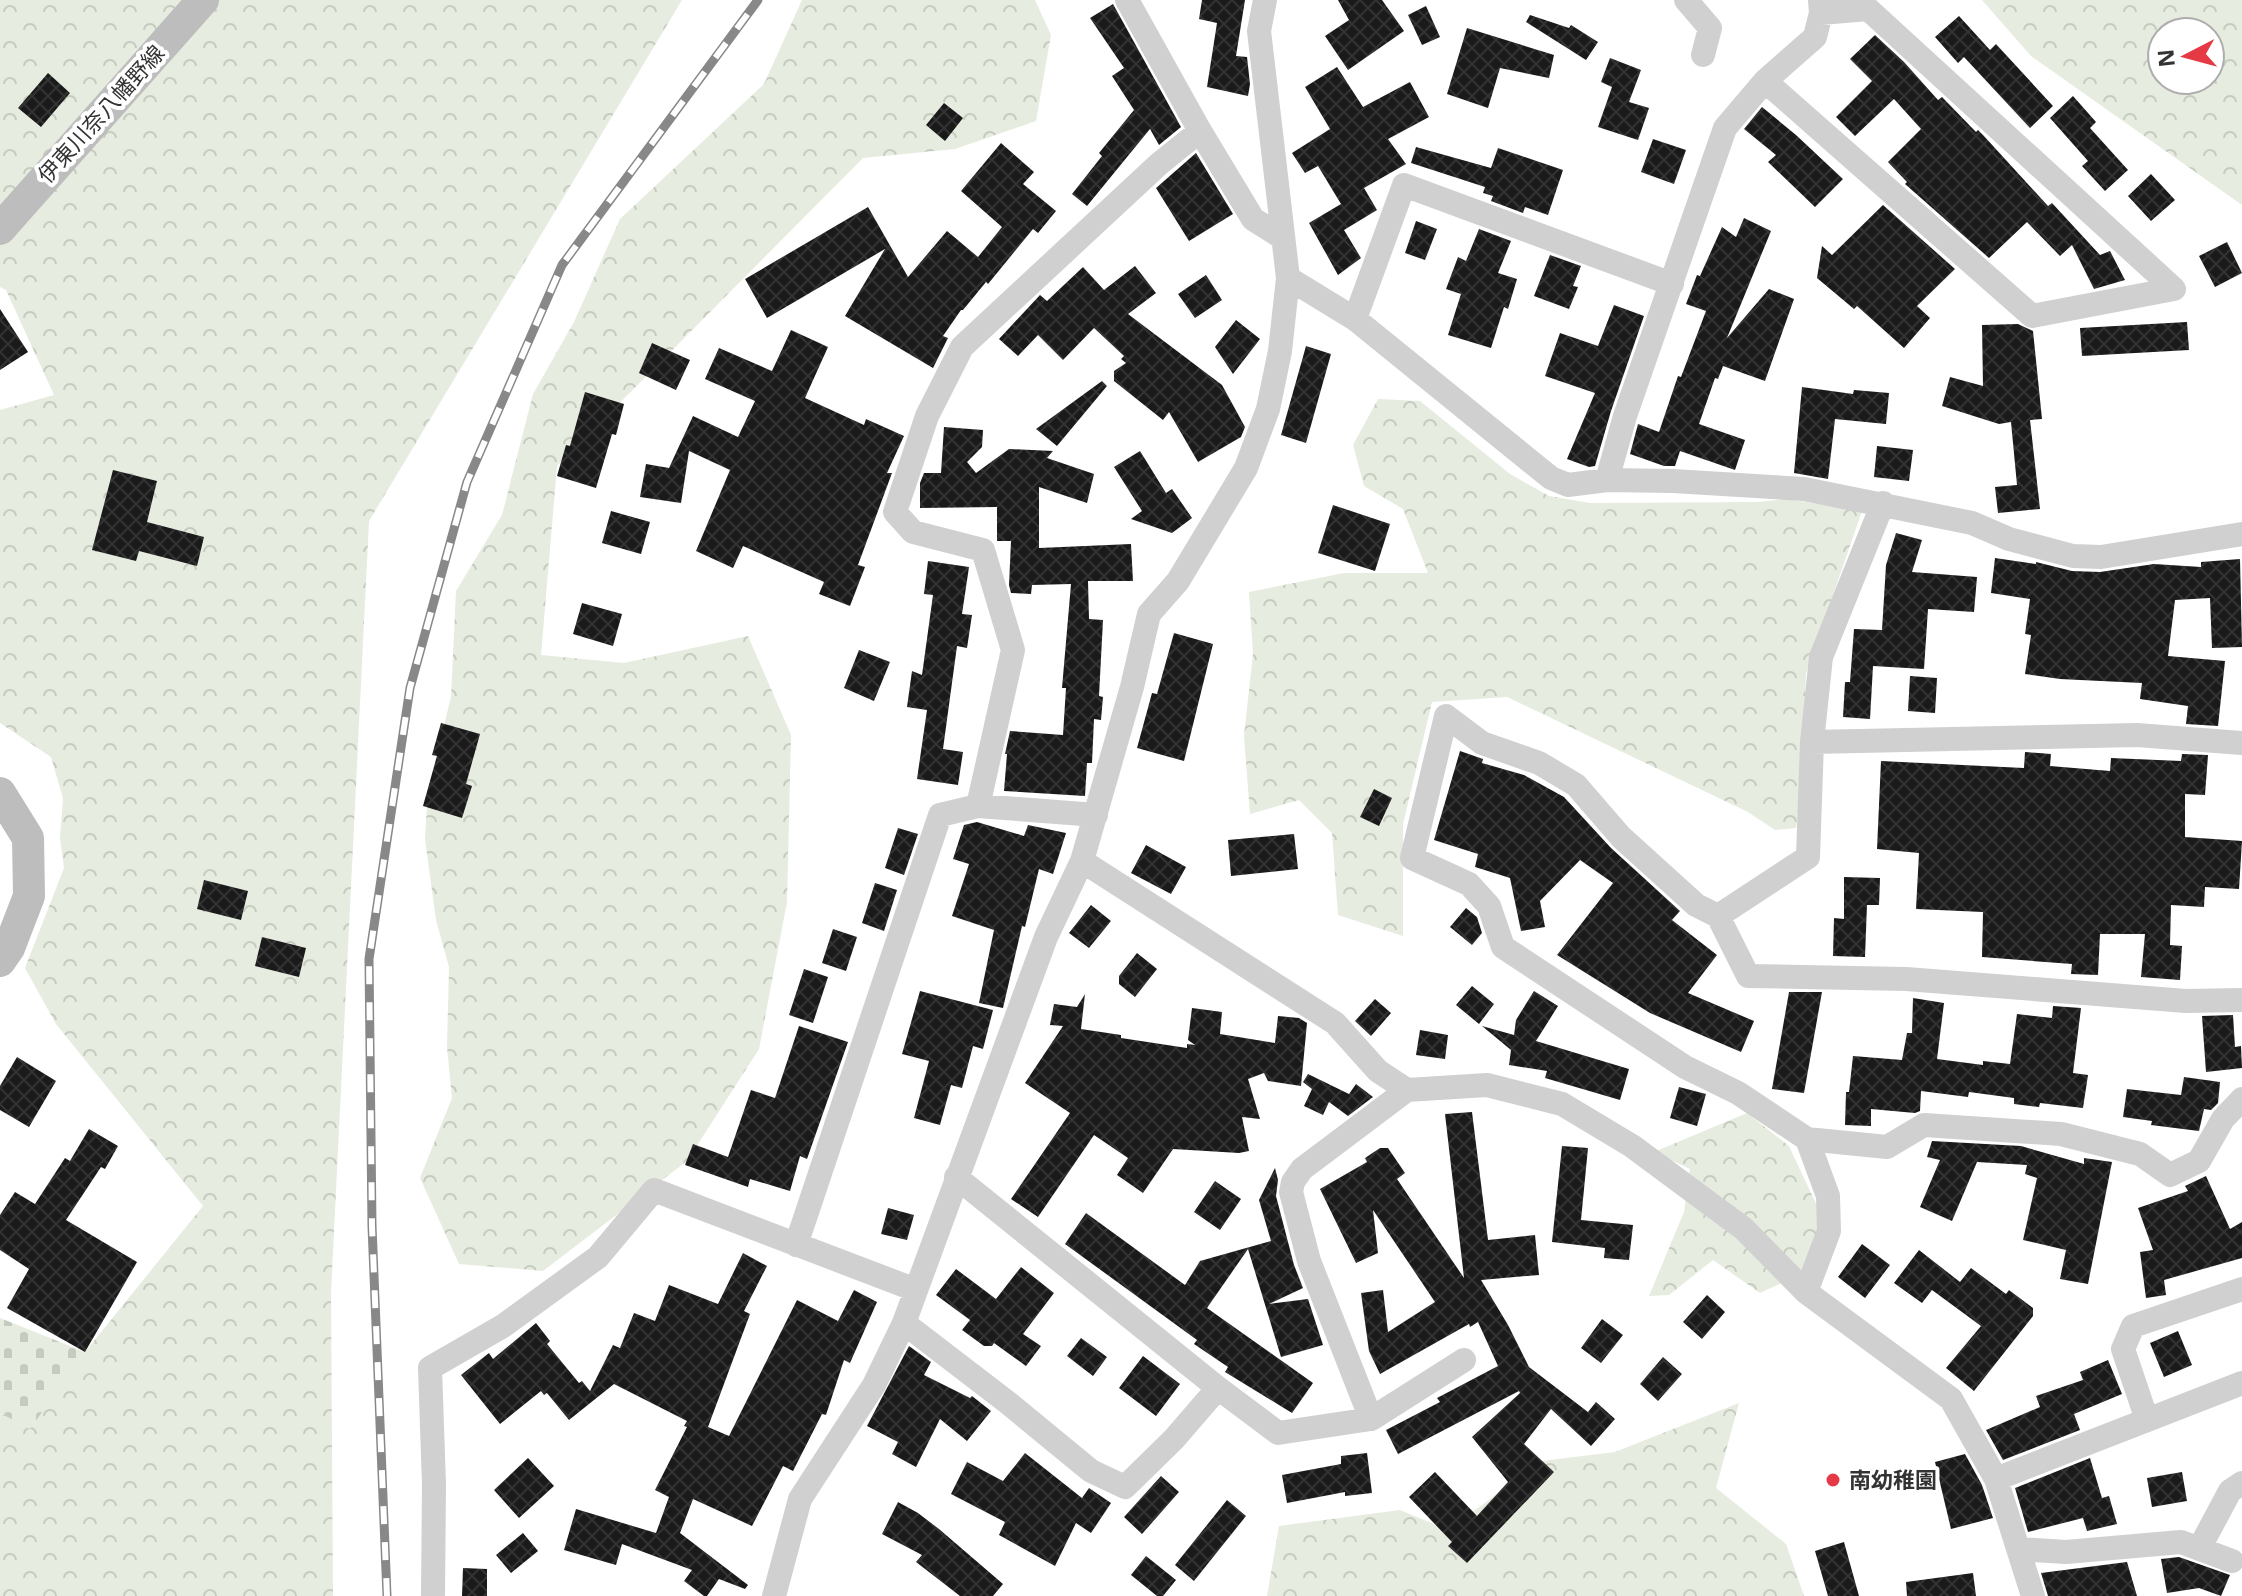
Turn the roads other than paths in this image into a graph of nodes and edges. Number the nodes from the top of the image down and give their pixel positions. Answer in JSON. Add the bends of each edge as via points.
{"nodes":[{"id":1,"x":203,"y":0,"type":"edge"},
{"id":2,"x":1127,"y":0,"type":"edge"},
{"id":3,"x":1265,"y":0,"type":"edge"},
{"id":4,"x":1686,"y":0,"type":"edge"},
{"id":5,"x":1820,"y":7,"type":"edge"},
{"id":6,"x":1703,"y":55,"type":"dead end"},
{"id":7,"x":1765,"y":81,"type":"junction"},
{"id":8,"x":1200,"y":131,"type":"junction"},
{"id":9,"x":0,"y":229,"type":"edge"},
{"id":10,"x":1283,"y":238,"type":"junction"},
{"id":11,"x":1288,"y":278,"type":"junction"},
{"id":12,"x":1672,"y":284,"type":"junction"},
{"id":13,"x":1355,"y":319,"type":"junction"},
{"id":14,"x":1607,"y":480,"type":"junction"},
{"id":15,"x":1883,"y":503,"type":"junction"},
{"id":16,"x":2242,"y":534,"type":"edge"},
{"id":17,"x":1812,"y":742,"type":"junction"},
{"id":18,"x":2242,"y":743,"type":"edge"},
{"id":19,"x":0,"y":793,"type":"edge"},
{"id":20,"x":978,"y":806,"type":"junction"},
{"id":21,"x":1096,"y":815,"type":"junction"},
{"id":22,"x":1082,"y":861,"type":"junction"},
{"id":23,"x":1718,"y":916,"type":"junction"},
{"id":24,"x":0,"y":961,"type":"edge"},
{"id":25,"x":2242,"y":1000,"type":"edge"},
{"id":26,"x":1407,"y":1090,"type":"junction"},
{"id":27,"x":2242,"y":1099,"type":"edge"},
{"id":28,"x":1807,"y":1139,"type":"junction"},
{"id":29,"x":956,"y":1177,"type":"junction"},
{"id":30,"x":796,"y":1245,"type":"junction"},
{"id":31,"x":2242,"y":1289,"type":"edge"},
{"id":32,"x":916,"y":1290,"type":"junction"},
{"id":33,"x":1806,"y":1292,"type":"junction"},
{"id":34,"x":904,"y":1323,"type":"junction"},
{"id":35,"x":1464,"y":1360,"type":"dead end"},
{"id":36,"x":2242,"y":1383,"type":"edge"},
{"id":37,"x":1218,"y":1388,"type":"junction"},
{"id":38,"x":1371,"y":1419,"type":"junction"},
{"id":39,"x":2147,"y":1420,"type":"junction"},
{"id":40,"x":1996,"y":1479,"type":"junction"},
{"id":41,"x":2242,"y":1483,"type":"edge"},
{"id":42,"x":2018,"y":1549,"type":"junction"},
{"id":43,"x":2199,"y":1549,"type":"junction"},
{"id":44,"x":2232,"y":1561,"type":"dead end"},
{"id":45,"x":433,"y":1596,"type":"edge"},
{"id":46,"x":774,"y":1596,"type":"edge"},
{"id":47,"x":2033,"y":1596,"type":"edge"}],
"edges":[{"from":1,"to":9,"type":"main road","name":"伊東川奈八幡野線"},
{"from":2,"to":8,"type":"street"},
{"from":3,"to":10,"type":"street","via":[[1259,31]]},
{"from":4,"to":6,"type":"street","via":[[1710,28]]},
{"from":5,"to":7,"type":"street","via":[[1815,37]]},
{"from":5,"to":7,"type":"street","via":[[1868,9],[2174,289],[2032,316]]},
{"from":7,"to":12,"type":"street","via":[[1725,128]]},
{"from":8,"to":10,"type":"street","via":[[1253,219]]},
{"from":8,"to":20,"type":"street","via":[[962,347],[927,416],[895,512],[913,532],[983,550],[1013,650]]},
{"from":10,"to":11,"type":"street"},
{"from":11,"to":13,"type":"street"},
{"from":11,"to":21,"type":"street","via":[[1268,409],[1246,468],[1178,581],[1149,614]]},
{"from":12,"to":13,"type":"street","via":[[1404,185]]},
{"from":12,"to":14,"type":"street"},
{"from":13,"to":14,"type":"street","via":[[1551,478],[1568,485]]},
{"from":14,"to":15,"type":"street","via":[[1804,489]]},
{"from":15,"to":16,"type":"street","via":[[1972,523],[2073,556],[2101,557]]},
{"from":15,"to":17,"type":"street","via":[[1821,657]]},
{"from":17,"to":18,"type":"street","via":[[2137,735]]},
{"from":17,"to":23,"type":"street","via":[[1808,857]]},
{"from":19,"to":24,"type":"main road","via":[[28,838],[29,896]]},
{"from":20,"to":21,"type":"street"},
{"from":20,"to":30,"type":"street","via":[[940,815]]},
{"from":21,"to":22,"type":"street"},
{"from":22,"to":26,"type":"street","via":[[1335,1023],[1378,1071]]},
{"from":22,"to":29,"type":"street","via":[[1046,937]]},
{"from":23,"to":25,"type":"street","via":[[1748,976],[1906,979],[2186,1001]]},
{"from":23,"to":28,"type":"street","via":[[1696,905],[1621,837],[1576,785],[1539,763],[1482,743],[1446,716],[1412,858],[1469,884],[1489,906],[1503,947],[1685,1067],[1738,1093]]},
{"from":26,"to":33,"type":"street","via":[[1487,1085],[1562,1104],[1632,1146],[1744,1229]]},
{"from":26,"to":38,"type":"street","via":[[1302,1169],[1291,1192],[1309,1261]]},
{"from":27,"to":28,"type":"street","via":[[2223,1119],[2199,1161],[2170,1175],[2140,1154],[2061,1134],[1924,1125],[1887,1147]]},
{"from":28,"to":33,"type":"street","via":[[1828,1196],[1829,1231]]},
{"from":29,"to":32,"type":"street"},
{"from":29,"to":37,"type":"street"},
{"from":30,"to":32,"type":"street"},
{"from":30,"to":45,"type":"street","via":[[654,1190],[598,1257],[503,1326],[430,1368]]},
{"from":31,"to":39,"type":"street","via":[[2133,1326],[2123,1349]]},
{"from":32,"to":34,"type":"street"},
{"from":33,"to":40,"type":"street","via":[[1951,1399]]},
{"from":34,"to":37,"type":"street","via":[[1091,1471],[1125,1487]]},
{"from":34,"to":46,"type":"street","via":[[874,1385],[800,1499]]},
{"from":35,"to":38,"type":"street"},
{"from":36,"to":39,"type":"street"},
{"from":37,"to":38,"type":"street","via":[[1278,1433]]},
{"from":39,"to":40,"type":"street"},
{"from":40,"to":42,"type":"street"},
{"from":41,"to":43,"type":"street","via":[[2230,1491]]},
{"from":42,"to":43,"type":"street","via":[[2066,1552],[2181,1542]]},
{"from":42,"to":47,"type":"street"},
{"from":43,"to":44,"type":"street"}]}
